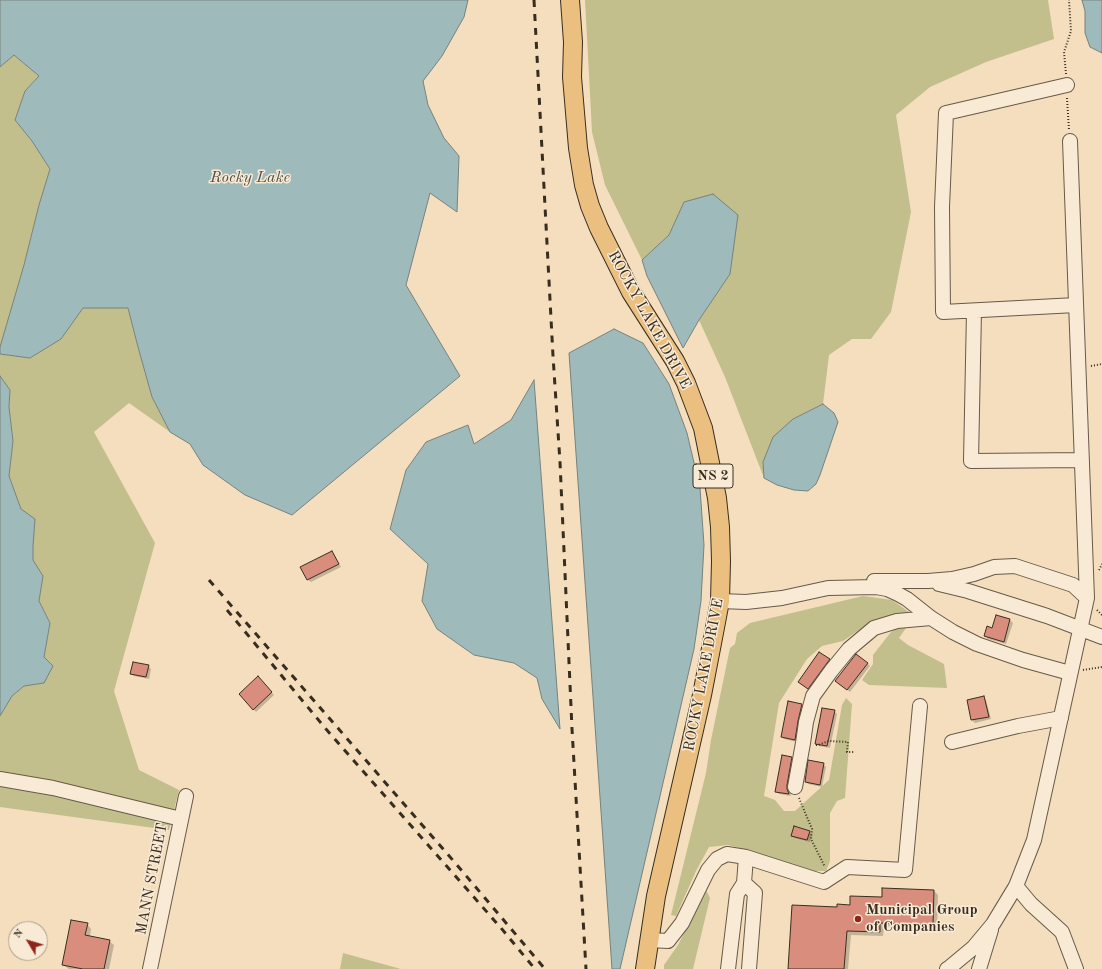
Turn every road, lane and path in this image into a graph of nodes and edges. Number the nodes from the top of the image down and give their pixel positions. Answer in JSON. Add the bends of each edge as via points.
{"nodes":[{"id":1,"x":570,"y":0,"type":"edge"},
{"id":2,"x":1067,"y":85,"type":"dead end"},
{"id":3,"x":1070,"y":141,"type":"dead end"},
{"id":4,"x":1076,"y":305,"type":"junction"},
{"id":5,"x":974,"y":311,"type":"junction"},
{"id":6,"x":1082,"y":460,"type":"junction"},
{"id":7,"x":928,"y":581,"type":"junction"},
{"id":8,"x":828,"y":588,"type":"junction"},
{"id":9,"x":1087,"y":598,"type":"junction"},
{"id":10,"x":720,"y":601,"type":"junction"},
{"id":11,"x":931,"y":618,"type":"junction"},
{"id":12,"x":1080,"y":629,"type":"junction"},
{"id":13,"x":1102,"y":637,"type":"edge"},
{"id":14,"x":1102,"y":667,"type":"edge"},
{"id":15,"x":1070,"y":674,"type":"junction"},
{"id":16,"x":920,"y":706,"type":"dead end"},
{"id":17,"x":1061,"y":718,"type":"junction"},
{"id":18,"x":952,"y":742,"type":"dead end"},
{"id":19,"x":803,"y":743,"type":"junction"},
{"id":20,"x":855,"y":752,"type":"dead end"},
{"id":21,"x":0,"y":779,"type":"edge"},
{"id":22,"x":795,"y":787,"type":"joint"},
{"id":23,"x":186,"y":796,"type":"dead end"},
{"id":24,"x":181,"y":819,"type":"junction"},
{"id":25,"x":746,"y":857,"type":"junction"},
{"id":26,"x":830,"y":878,"type":"junction"},
{"id":27,"x":744,"y":883,"type":"junction"},
{"id":28,"x":1016,"y":886,"type":"junction"},
{"id":29,"x":993,"y":924,"type":"junction"},
{"id":30,"x":650,"y":940,"type":"junction"},
{"id":31,"x":150,"y":969,"type":"edge"},
{"id":32,"x":644,"y":969,"type":"edge"},
{"id":33,"x":728,"y":969,"type":"edge"},
{"id":34,"x":749,"y":969,"type":"edge"},
{"id":35,"x":947,"y":969,"type":"edge"},
{"id":36,"x":979,"y":969,"type":"edge"},
{"id":37,"x":1076,"y":969,"type":"edge"}],
"edges":[{"from":1,"to":10,"type":"main road","name":"ROCKY LAKE DRIVE","number":"NS 2","via":[[572,77],[584,185],[599,228],[631,292],[675,361],[703,428],[720,526]]},
{"from":2,"to":5,"type":"street","via":[[946,113],[942,207],[943,312]]},
{"from":3,"to":4,"type":"street"},
{"from":4,"to":5,"type":"street"},
{"from":4,"to":6,"type":"street"},
{"from":5,"to":6,"type":"street","via":[[971,461]]},
{"from":6,"to":9,"type":"street"},
{"from":7,"to":8,"type":"street","via":[[880,581]]},
{"from":7,"to":9,"type":"street","via":[[952,579],[994,567],[1015,566],[1073,585]]},
{"from":7,"to":12,"type":"street","via":[[968,591]]},
{"from":8,"to":10,"type":"street","via":[[782,598],[746,602]]},
{"from":8,"to":11,"type":"street","via":[[887,589],[908,599]]},
{"from":9,"to":12,"type":"street"},
{"from":10,"to":30,"type":"main road","name":"ROCKY LAKE DRIVE","number":"NS 2","via":[[702,695],[656,896]]},
{"from":11,"to":15,"type":"street","via":[[977,644]]},
{"from":11,"to":19,"type":"street","via":[[897,621],[874,628],[849,649],[813,696]]},
{"from":12,"to":13,"type":"street"},
{"from":12,"to":15,"type":"street"},
{"from":14,"to":15,"type":"path"},
{"from":15,"to":17,"type":"street"},
{"from":16,"to":26,"type":"street","via":[[905,870],[847,867]]},
{"from":17,"to":18,"type":"street"},
{"from":17,"to":28,"type":"street","via":[[1034,840]]},
{"from":19,"to":20,"type":"path","via":[[818,745],[829,741],[848,742],[847,752]]},
{"from":19,"to":22,"type":"street"},
{"from":21,"to":24,"type":"street","via":[[53,788]]},
{"from":22,"to":26,"type":"path","via":[[812,829],[810,839]]},
{"from":23,"to":24,"type":"street","name":"MANN STREET"},
{"from":24,"to":31,"type":"street","name":"MANN STREET"},
{"from":25,"to":26,"type":"street","via":[[824,882]]},
{"from":25,"to":27,"type":"street"},
{"from":25,"to":30,"type":"street","via":[[727,854],[717,858],[708,870],[682,923],[668,941]]},
{"from":27,"to":33,"type":"street","via":[[737,894]]},
{"from":27,"to":34,"type":"street","via":[[755,893]]},
{"from":28,"to":29,"type":"street"},
{"from":28,"to":37,"type":"street","via":[[1031,904],[1062,932]]},
{"from":29,"to":35,"type":"street","via":[[973,948]]},
{"from":29,"to":36,"type":"street"},
{"from":30,"to":32,"type":"main road","name":"ROCKY LAKE DRIVE","number":"NS 2"}]}
